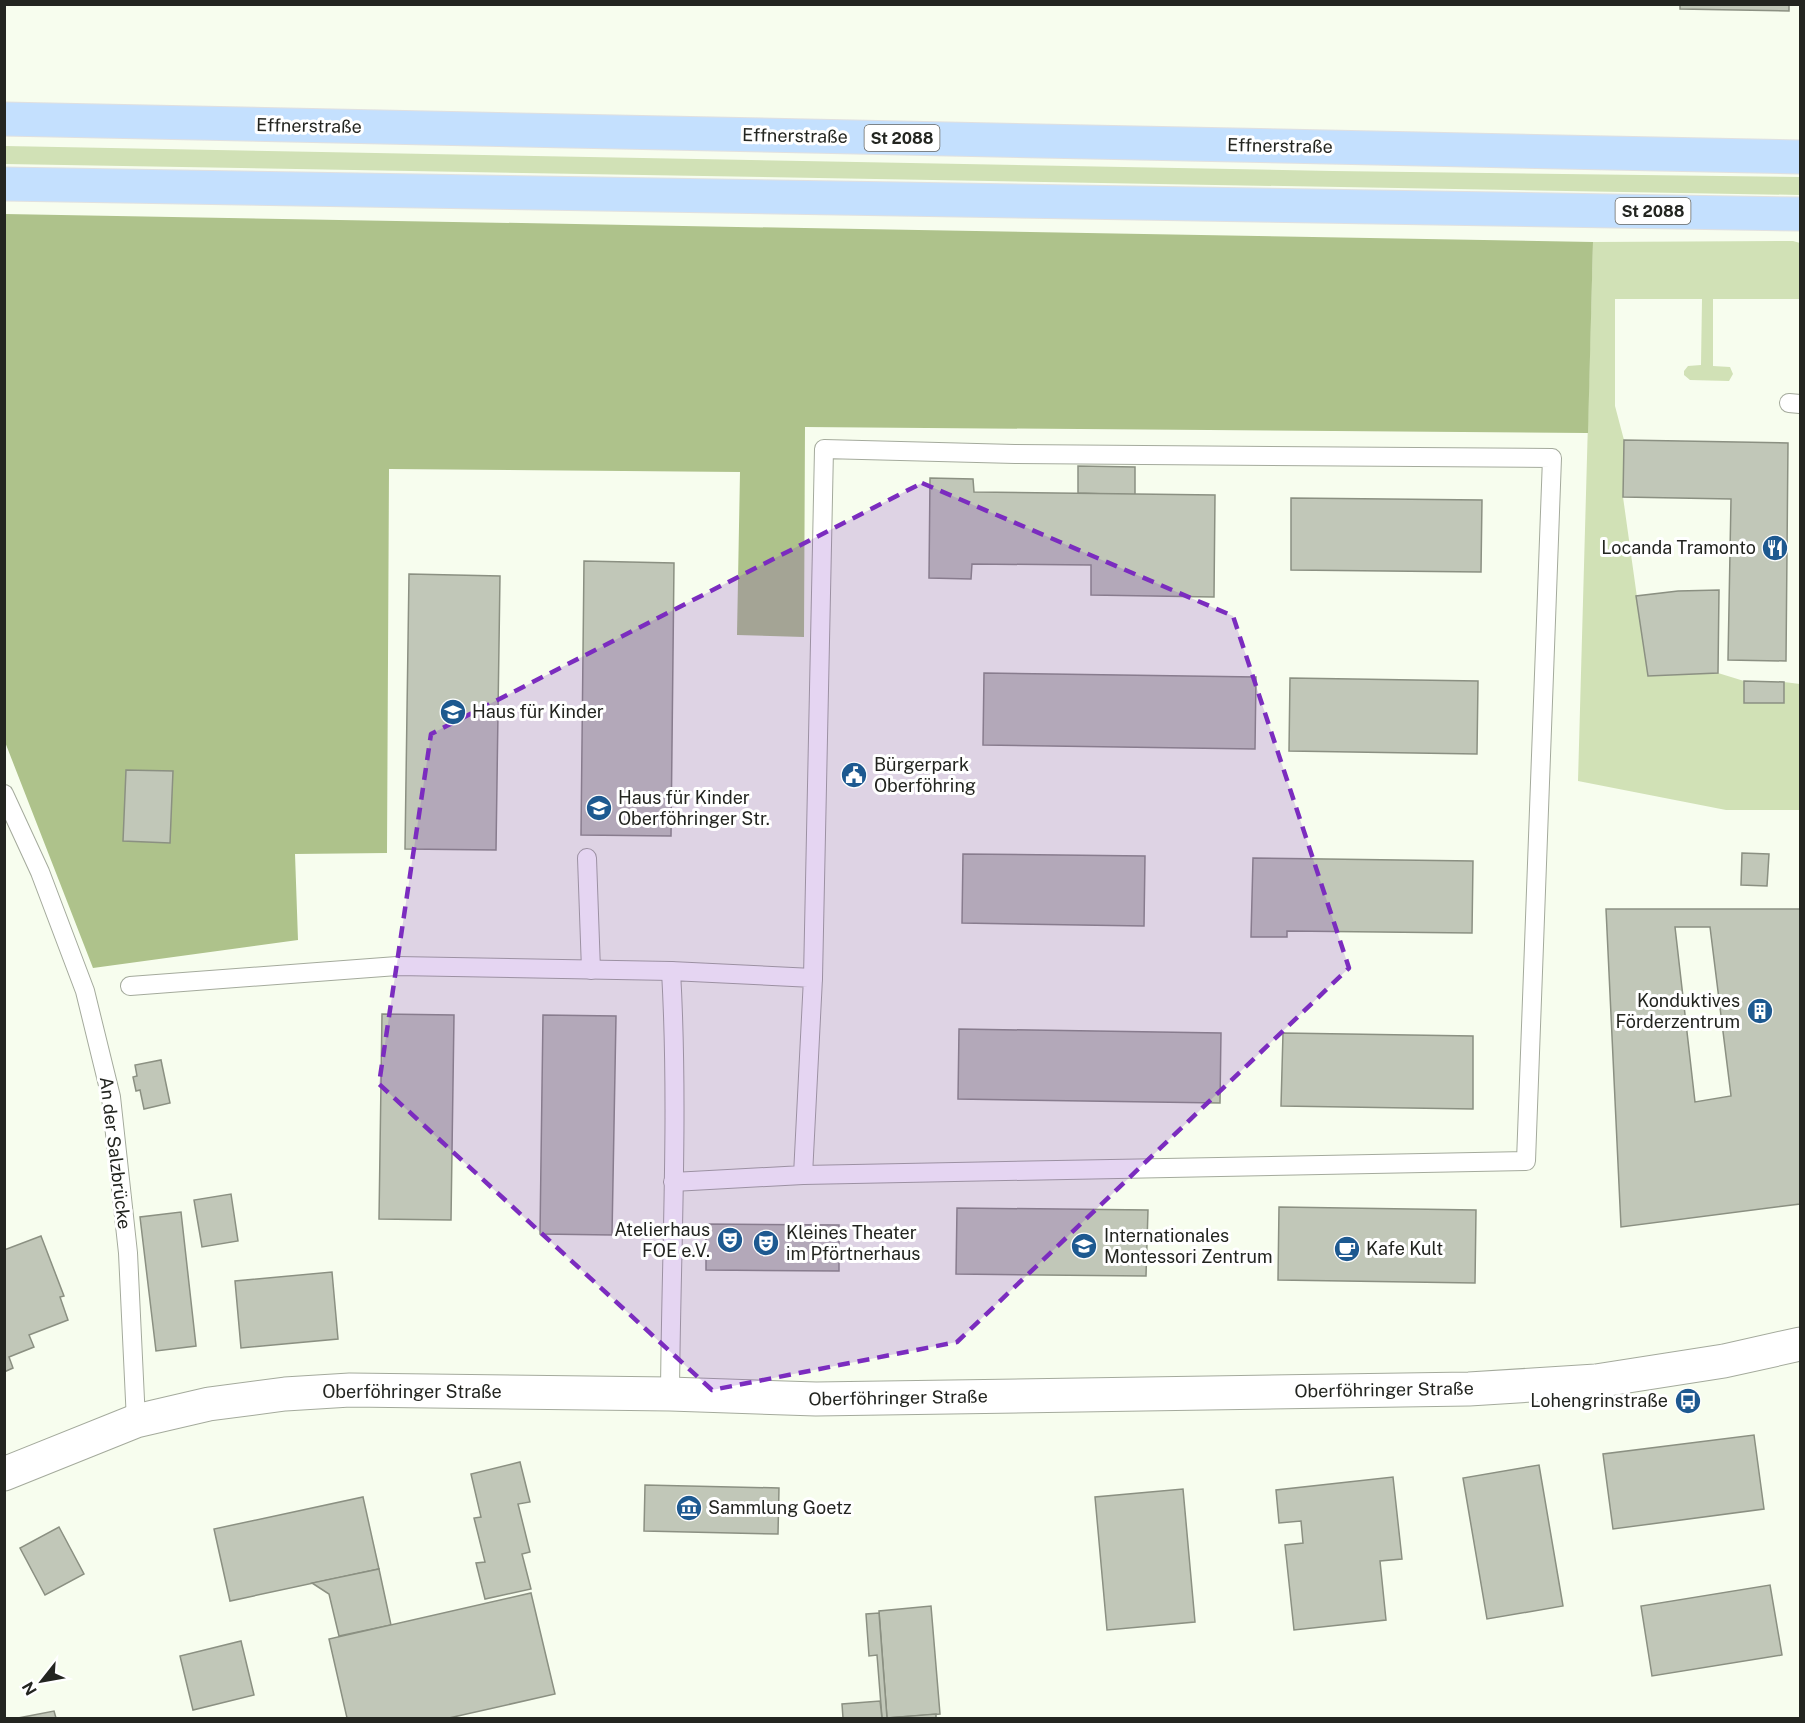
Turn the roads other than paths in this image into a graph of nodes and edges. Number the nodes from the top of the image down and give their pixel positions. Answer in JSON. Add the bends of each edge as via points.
{"nodes":[{"id":1,"x":4,"y":119,"type":"edge"},
{"id":2,"x":1800,"y":158,"type":"edge"},
{"id":3,"x":4,"y":184,"type":"edge"},
{"id":4,"x":1800,"y":214,"type":"edge"},
{"id":5,"x":4,"y":794,"type":"edge"},
{"id":6,"x":587,"y":858,"type":"dead end"},
{"id":7,"x":591,"y":970,"type":"junction"},
{"id":8,"x":671,"y":971,"type":"junction"},
{"id":9,"x":813,"y":978,"type":"junction"},
{"id":10,"x":130,"y":986,"type":"dead end"},
{"id":11,"x":803,"y":1175,"type":"junction"},
{"id":12,"x":673,"y":1182,"type":"junction"},
{"id":13,"x":1800,"y":1344,"type":"edge"},
{"id":14,"x":670,"y":1394,"type":"junction"},
{"id":15,"x":136,"y":1421,"type":"junction"},
{"id":16,"x":4,"y":1474,"type":"edge"}],
"edges":[{"from":1,"to":2,"type":"highway","name":"Effnerstraße","number":"St 2088"},
{"from":3,"to":4,"type":"highway","number":"St 2088"},
{"from":5,"to":15,"type":"lane","name":"An der Salzbrücke","via":[[40,872],[85,991],[111,1097],[128,1253]]},
{"from":6,"to":7,"type":"lane"},
{"from":7,"to":8,"type":"lane"},
{"from":7,"to":10,"type":"lane","via":[[397,966]]},
{"from":8,"to":9,"type":"lane"},
{"from":8,"to":12,"type":"lane"},
{"from":9,"to":11,"type":"lane"},
{"from":9,"to":11,"type":"lane","via":[[824,449],[1552,458],[1526,1161]]},
{"from":11,"to":12,"type":"lane"},
{"from":12,"to":14,"type":"lane"},
{"from":13,"to":14,"type":"main road","name":"Oberföhringer Straße","via":[[1596,1381],[1469,1389],[816,1399]]},
{"from":14,"to":15,"type":"main road","name":"Oberföhringer Straße","via":[[350,1390],[209,1404]]},
{"from":15,"to":16,"type":"main road","name":"Oberföhringer Straße"}]}
